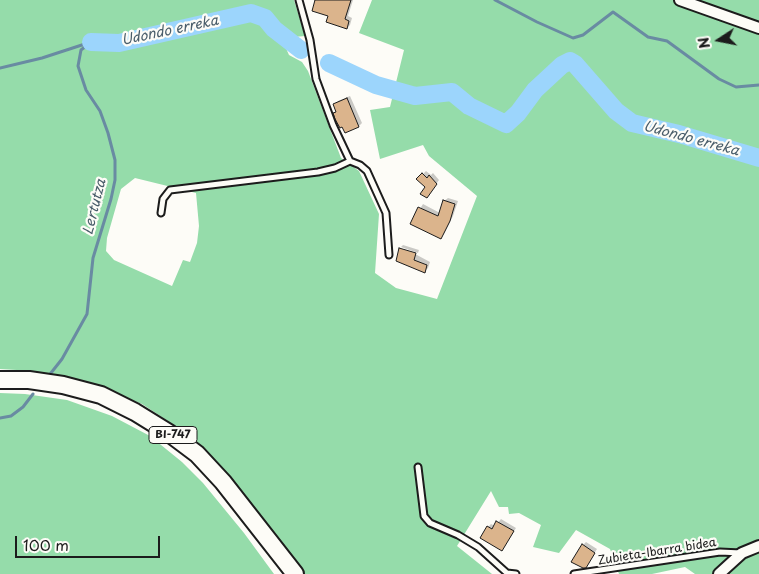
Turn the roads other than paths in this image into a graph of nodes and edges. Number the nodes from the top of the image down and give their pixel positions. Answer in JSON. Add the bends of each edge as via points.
{"nodes":[{"id":1,"x":298,"y":0,"type":"edge"},
{"id":2,"x":680,"y":0,"type":"edge"},
{"id":3,"x":759,"y":28,"type":"edge"},
{"id":4,"x":350,"y":161,"type":"junction"},
{"id":5,"x":161,"y":213,"type":"dead end"},
{"id":6,"x":389,"y":255,"type":"dead end"},
{"id":7,"x":0,"y":380,"type":"edge"},
{"id":8,"x":0,"y":387,"type":"edge"},
{"id":9,"x":418,"y":467,"type":"dead end"},
{"id":10,"x":759,"y":546,"type":"edge"},
{"id":11,"x":742,"y":553,"type":"junction"},
{"id":12,"x":286,"y":574,"type":"edge"},
{"id":13,"x":295,"y":574,"type":"edge"},
{"id":14,"x":516,"y":574,"type":"edge"},
{"id":15,"x":574,"y":574,"type":"edge"},
{"id":16,"x":719,"y":574,"type":"edge"}],
"edges":[{"from":1,"to":4,"type":"lane","via":[[310,40],[316,79]]},
{"from":2,"to":3,"type":"street"},
{"from":4,"to":5,"type":"lane","via":[[318,172],[170,190],[163,199]]},
{"from":4,"to":6,"type":"lane","via":[[367,171],[386,213]]},
{"from":7,"to":13,"type":"main road","number":"BI-747","via":[[63,385],[101,395],[170,433],[197,454],[223,482]]},
{"from":8,"to":12,"type":"main road","number":"BI-747","via":[[75,397],[99,404],[155,432],[202,470]]},
{"from":9,"to":14,"type":"lane","via":[[424,516],[430,523],[458,535],[507,573]]},
{"from":10,"to":11,"type":"street"},
{"from":11,"to":15,"type":"lane","name":"Zubieta-Ibarra bidea","via":[[720,552]]},
{"from":11,"to":16,"type":"street"}]}
